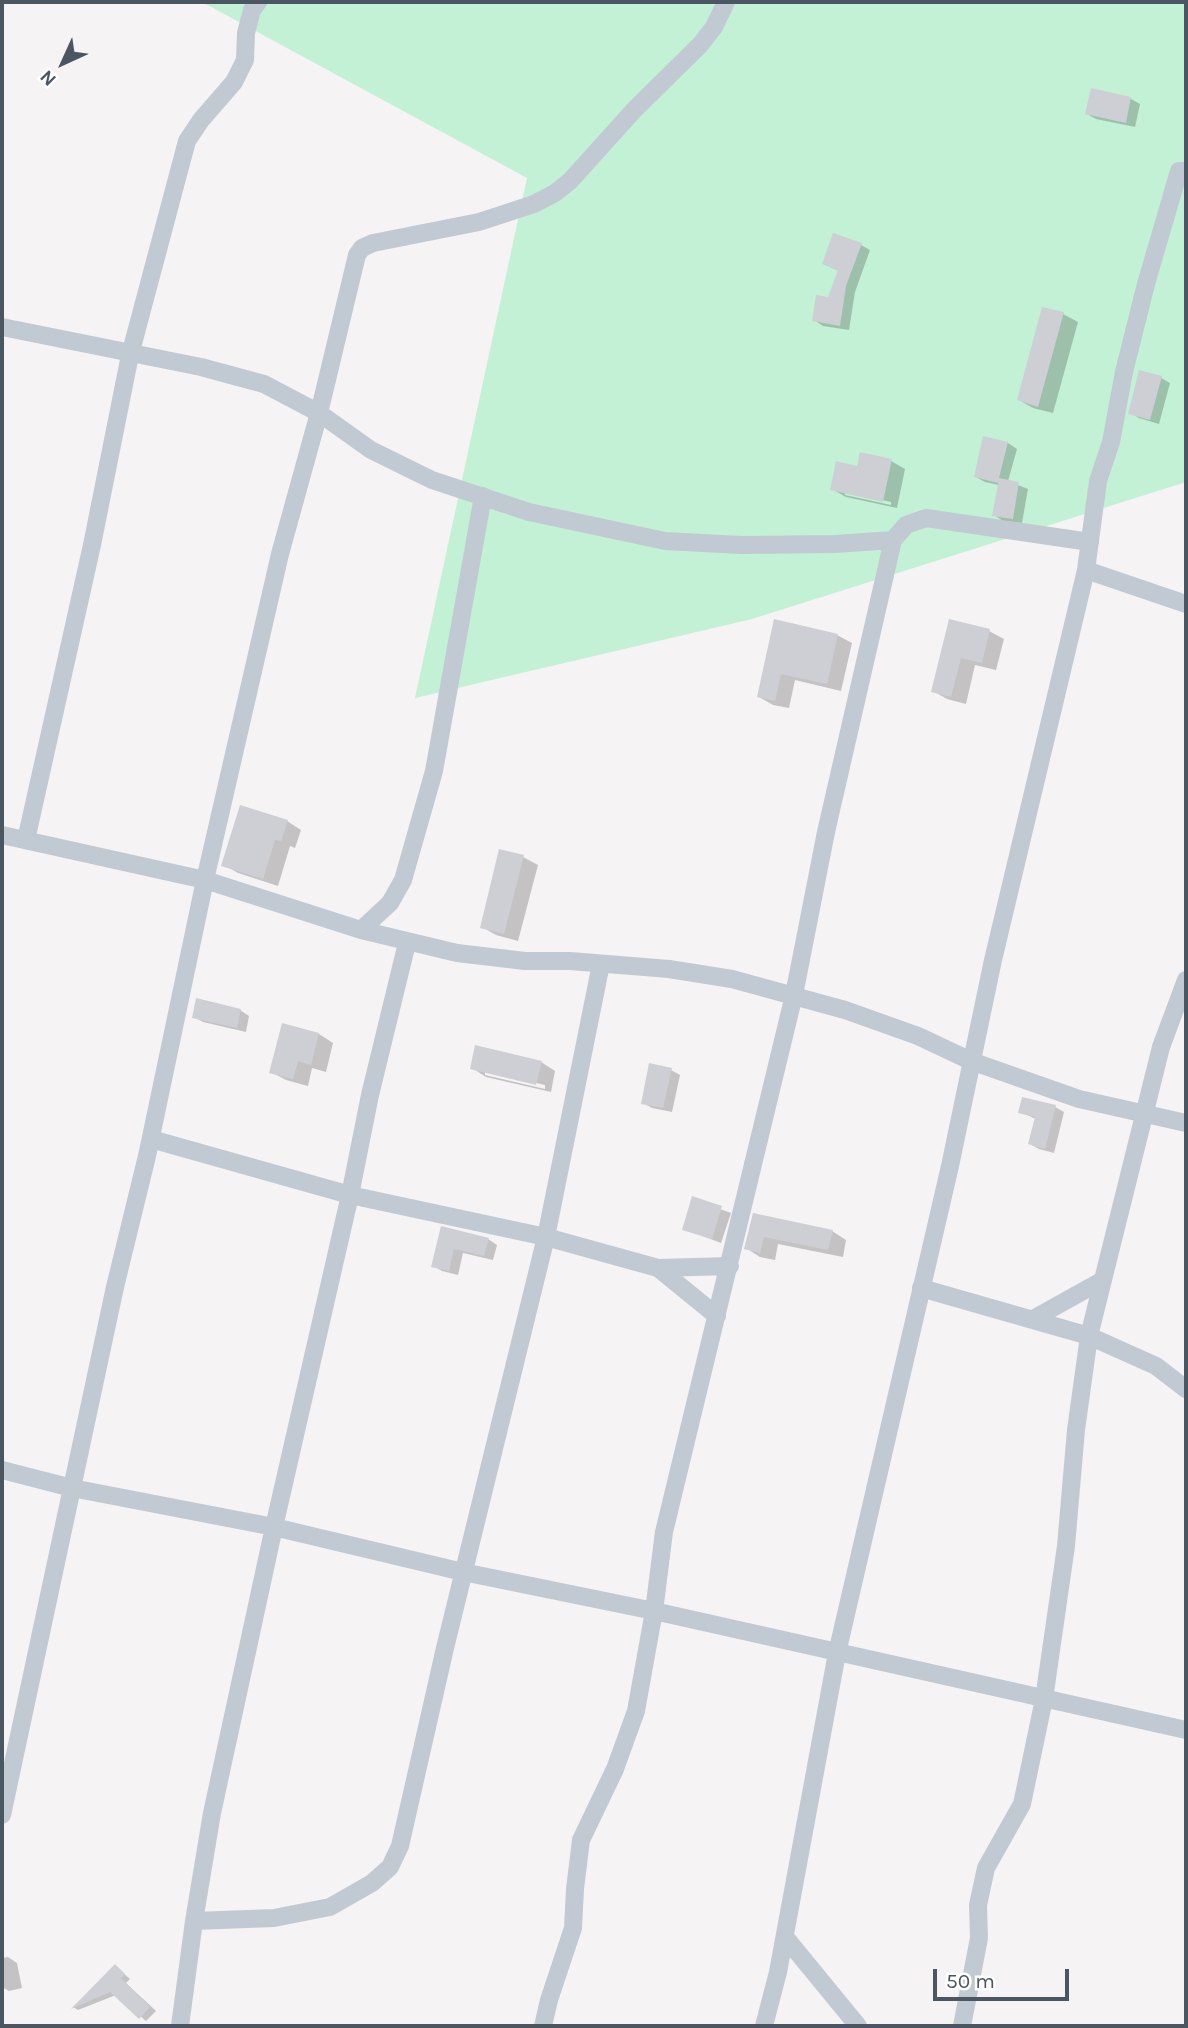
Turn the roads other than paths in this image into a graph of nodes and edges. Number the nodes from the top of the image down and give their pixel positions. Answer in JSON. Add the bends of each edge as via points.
{"nodes":[{"id":1,"x":258,"y":2,"type":"edge"},
{"id":2,"x":726,"y":2,"type":"edge"},
{"id":3,"x":1186,"y":171,"type":"edge"},
{"id":4,"x":2,"y":327,"type":"edge"},
{"id":5,"x":130,"y":355,"type":"junction"},
{"id":6,"x":319,"y":413,"type":"junction"},
{"id":7,"x":483,"y":496,"type":"junction"},
{"id":8,"x":893,"y":540,"type":"junction"},
{"id":9,"x":1090,"y":542,"type":"junction"},
{"id":10,"x":1086,"y":570,"type":"junction"},
{"id":11,"x":1186,"y":604,"type":"edge"},
{"id":12,"x":2,"y":835,"type":"edge"},
{"id":13,"x":26,"y":840,"type":"junction"},
{"id":14,"x":205,"y":880,"type":"junction"},
{"id":15,"x":361,"y":930,"type":"junction"},
{"id":16,"x":407,"y":943,"type":"junction"},
{"id":17,"x":601,"y":964,"type":"junction"},
{"id":18,"x":1186,"y":980,"type":"edge"},
{"id":19,"x":794,"y":995,"type":"junction"},
{"id":20,"x":971,"y":1061,"type":"junction"},
{"id":21,"x":1143,"y":1115,"type":"junction"},
{"id":22,"x":1186,"y":1123,"type":"edge"},
{"id":23,"x":151,"y":1139,"type":"junction"},
{"id":24,"x":350,"y":1195,"type":"junction"},
{"id":25,"x":546,"y":1237,"type":"junction"},
{"id":26,"x":730,"y":1266,"type":"junction"},
{"id":27,"x":658,"y":1268,"type":"junction"},
{"id":28,"x":1103,"y":1280,"type":"junction"},
{"id":29,"x":921,"y":1288,"type":"junction"},
{"id":30,"x":717,"y":1315,"type":"junction"},
{"id":31,"x":1033,"y":1319,"type":"junction"},
{"id":32,"x":1089,"y":1336,"type":"junction"},
{"id":33,"x":1186,"y":1389,"type":"edge"},
{"id":34,"x":2,"y":1470,"type":"edge"},
{"id":35,"x":72,"y":1488,"type":"junction"},
{"id":36,"x":274,"y":1527,"type":"junction"},
{"id":37,"x":463,"y":1572,"type":"junction"},
{"id":38,"x":654,"y":1611,"type":"junction"},
{"id":39,"x":837,"y":1653,"type":"junction"},
{"id":40,"x":1044,"y":1699,"type":"junction"},
{"id":41,"x":1186,"y":1730,"type":"edge"},
{"id":42,"x":2,"y":1815,"type":"edge"},
{"id":43,"x":194,"y":1921,"type":"junction"},
{"id":44,"x":785,"y":1937,"type":"junction"},
{"id":45,"x":180,"y":2026,"type":"edge"},
{"id":46,"x":544,"y":2026,"type":"edge"},
{"id":47,"x":764,"y":2026,"type":"edge"},
{"id":48,"x":858,"y":2026,"type":"edge"},
{"id":49,"x":962,"y":2026,"type":"edge"}],
"edges":[{"from":1,"to":5,"type":"street","via":[[252,10],[245,60],[234,82],[187,141]]},
{"from":2,"to":6,"type":"street","via":[[700,45],[555,193],[479,222],[362,248]]},
{"from":3,"to":9,"type":"street","via":[[1179,171],[1146,284],[1098,481]]},
{"from":4,"to":5,"type":"street"},
{"from":5,"to":6,"type":"street","via":[[264,384]]},
{"from":5,"to":13,"type":"street"},
{"from":6,"to":7,"type":"street","via":[[371,450],[432,480]]},
{"from":6,"to":14,"type":"street","via":[[280,554]]},
{"from":7,"to":8,"type":"street","via":[[529,512],[665,541],[741,545]]},
{"from":7,"to":15,"type":"street","via":[[434,771],[402,880],[390,903]]},
{"from":8,"to":9,"type":"street","via":[[906,525],[926,518]]},
{"from":8,"to":19,"type":"street","via":[[825,832]]},
{"from":9,"to":10,"type":"street"},
{"from":10,"to":11,"type":"street"},
{"from":10,"to":20,"type":"street"},
{"from":12,"to":13,"type":"street"},
{"from":13,"to":14,"type":"street"},
{"from":14,"to":15,"type":"street"},
{"from":14,"to":23,"type":"street"},
{"from":15,"to":16,"type":"street"},
{"from":16,"to":17,"type":"street","via":[[525,961]]},
{"from":16,"to":24,"type":"street"},
{"from":17,"to":19,"type":"street","via":[[732,979]]},
{"from":17,"to":25,"type":"street"},
{"from":18,"to":21,"type":"street"},
{"from":19,"to":20,"type":"street","via":[[918,1036]]},
{"from":19,"to":26,"type":"street"},
{"from":20,"to":21,"type":"street","via":[[1080,1099]]},
{"from":20,"to":29,"type":"street"},
{"from":21,"to":22,"type":"street"},
{"from":21,"to":28,"type":"street"},
{"from":23,"to":24,"type":"street"},
{"from":23,"to":35,"type":"street"},
{"from":24,"to":25,"type":"street"},
{"from":24,"to":36,"type":"street"},
{"from":25,"to":27,"type":"street"},
{"from":25,"to":37,"type":"street"},
{"from":26,"to":27,"type":"street"},
{"from":26,"to":30,"type":"street"},
{"from":27,"to":30,"type":"street"},
{"from":28,"to":31,"type":"street"},
{"from":28,"to":32,"type":"street"},
{"from":29,"to":31,"type":"street"},
{"from":29,"to":39,"type":"street"},
{"from":30,"to":38,"type":"street","via":[[664,1532]]},
{"from":31,"to":32,"type":"street"},
{"from":32,"to":33,"type":"street","via":[[1156,1366]]},
{"from":32,"to":40,"type":"street"},
{"from":34,"to":35,"type":"street"},
{"from":35,"to":36,"type":"street"},
{"from":35,"to":42,"type":"street"},
{"from":36,"to":37,"type":"street"},
{"from":36,"to":43,"type":"street","via":[[212,1813]]},
{"from":37,"to":38,"type":"street"},
{"from":37,"to":43,"type":"street","via":[[400,1846],[390,1867],[330,1907],[274,1918]]},
{"from":38,"to":39,"type":"street"},
{"from":38,"to":46,"type":"street","via":[[636,1711],[581,1840],[573,1928]]},
{"from":39,"to":40,"type":"street"},
{"from":39,"to":44,"type":"street"},
{"from":40,"to":41,"type":"street"},
{"from":40,"to":49,"type":"street","via":[[1022,1804],[986,1868],[978,1905],[979,1938]]},
{"from":43,"to":45,"type":"street"},
{"from":44,"to":47,"type":"street"},
{"from":44,"to":48,"type":"street"}]}
